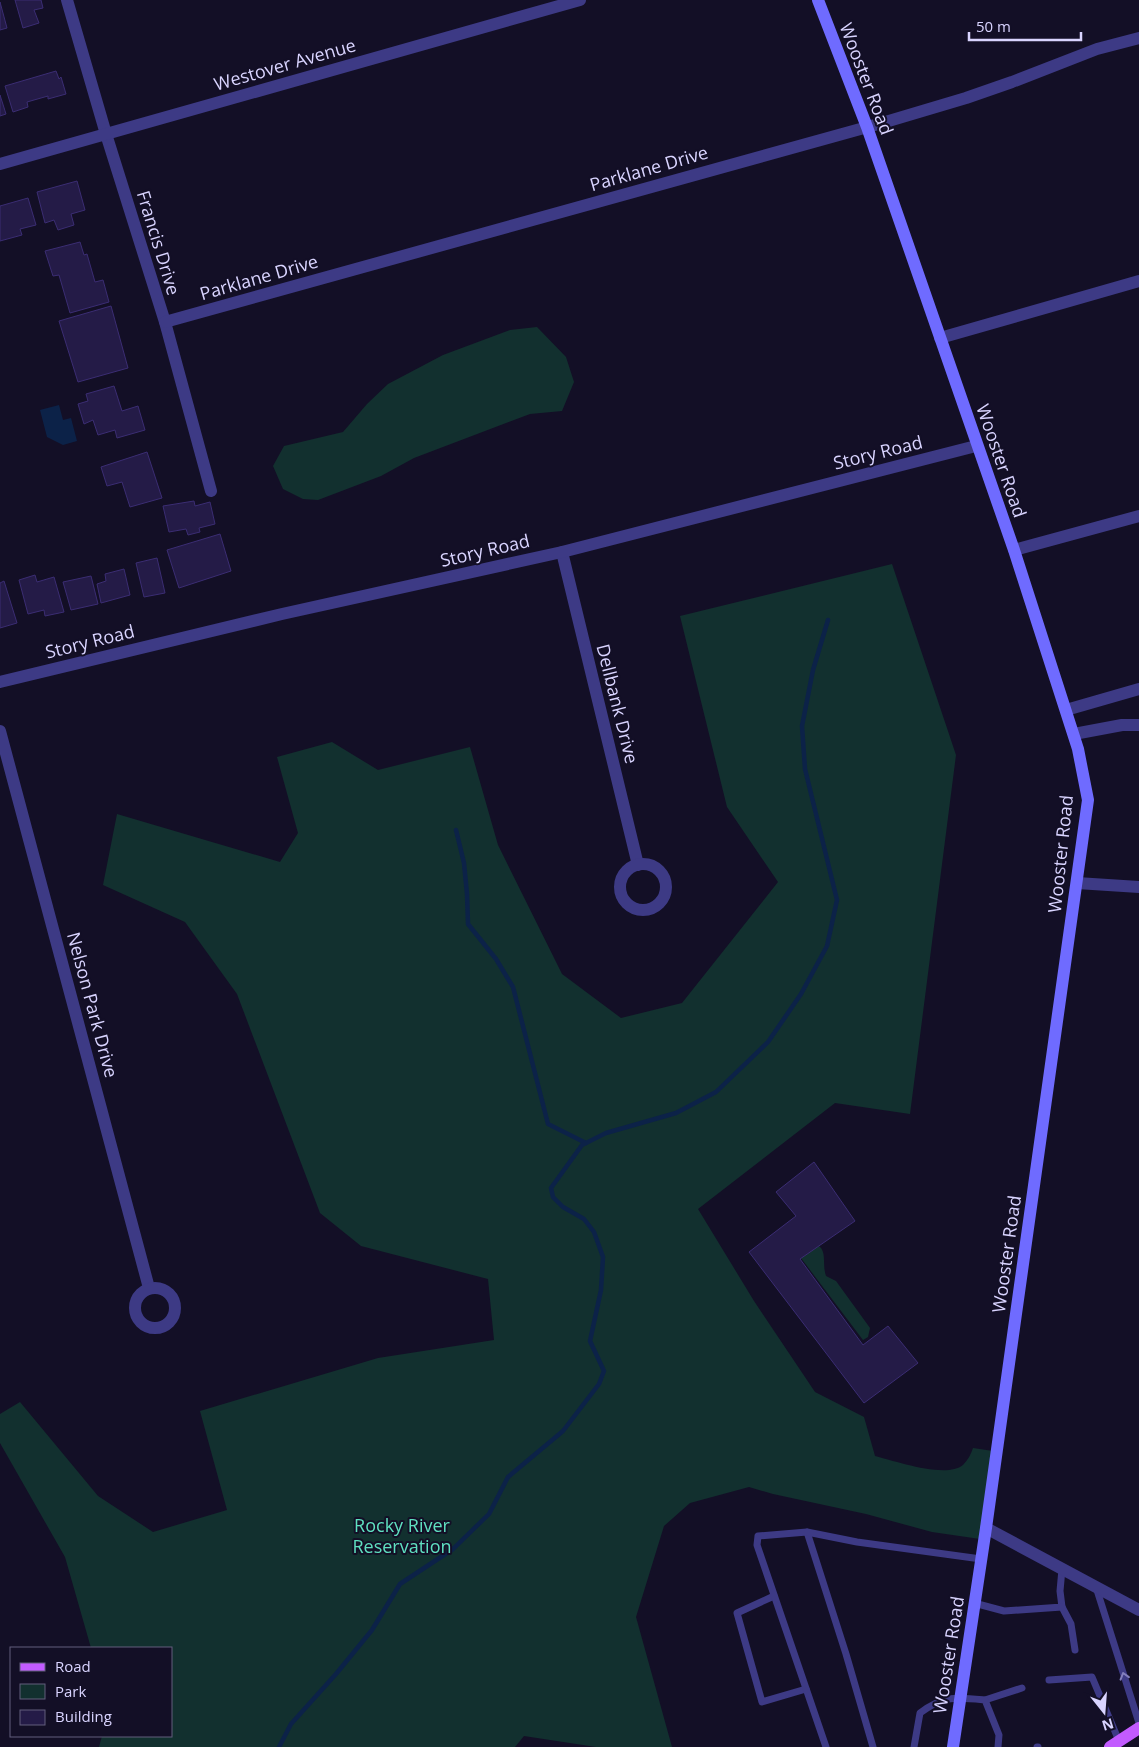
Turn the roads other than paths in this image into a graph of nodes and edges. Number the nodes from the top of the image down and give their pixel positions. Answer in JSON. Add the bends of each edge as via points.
{"nodes":[{"id":1,"x":580,"y":0,"type":"edge"},
{"id":2,"x":818,"y":0,"type":"edge"},
{"id":3,"x":68,"y":3,"type":"edge"},
{"id":4,"x":1139,"y":38,"type":"edge"},
{"id":5,"x":867,"y":127,"type":"junction"},
{"id":6,"x":106,"y":134,"type":"junction"},
{"id":7,"x":0,"y":164,"type":"edge"},
{"id":8,"x":1139,"y":282,"type":"edge"},
{"id":9,"x":165,"y":322,"type":"junction"},
{"id":10,"x":940,"y":338,"type":"junction"},
{"id":11,"x":976,"y":446,"type":"junction"},
{"id":12,"x":211,"y":492,"type":"dead end"},
{"id":13,"x":1139,"y":516,"type":"edge"},
{"id":14,"x":1014,"y":550,"type":"junction"},
{"id":15,"x":562,"y":552,"type":"junction"},
{"id":16,"x":0,"y":682,"type":"edge"},
{"id":17,"x":1139,"y":689,"type":"edge"},
{"id":18,"x":1066,"y":710,"type":"junction"},
{"id":19,"x":1139,"y":725,"type":"edge"},
{"id":20,"x":0,"y":731,"type":"edge"},
{"id":21,"x":1074,"y":734,"type":"junction"},
{"id":22,"x":638,"y":865,"type":"dead end"},
{"id":23,"x":1077,"y":883,"type":"junction"},
{"id":24,"x":1139,"y":887,"type":"edge"},
{"id":25,"x":149,"y":1288,"type":"dead end"},
{"id":26,"x":986,"y":1528,"type":"junction"},
{"id":27,"x":807,"y":1532,"type":"junction"},
{"id":28,"x":981,"y":1559,"type":"junction"},
{"id":29,"x":1062,"y":1569,"type":"junction"},
{"id":30,"x":1096,"y":1587,"type":"junction"},
{"id":31,"x":774,"y":1596,"type":"junction"},
{"id":32,"x":974,"y":1603,"type":"junction"},
{"id":33,"x":1062,"y":1607,"type":"junction"},
{"id":34,"x":1139,"y":1610,"type":"edge"},
{"id":35,"x":1075,"y":1650,"type":"dead end"},
{"id":36,"x":1049,"y":1680,"type":"dead end"},
{"id":37,"x":1022,"y":1688,"type":"dead end"},
{"id":38,"x":806,"y":1689,"type":"junction"},
{"id":39,"x":960,"y":1696,"type":"junction"},
{"id":40,"x":985,"y":1700,"type":"junction"},
{"id":41,"x":1139,"y":1723,"type":"edge"},
{"id":42,"x":1139,"y":1728,"type":"edge"},
{"id":43,"x":1114,"y":1744,"type":"edge"},
{"id":44,"x":826,"y":1747,"type":"edge"},
{"id":45,"x":873,"y":1747,"type":"edge"},
{"id":46,"x":914,"y":1747,"type":"edge"},
{"id":47,"x":953,"y":1747,"type":"edge"},
{"id":48,"x":998,"y":1747,"type":"edge"}],
"edges":[{"from":1,"to":6,"type":"street","name":"Westover Avenue"},
{"from":2,"to":5,"type":"main road","name":"Wooster Road"},
{"from":3,"to":6,"type":"street","name":"Francis Drive"},
{"from":4,"to":5,"type":"street","name":"Parklane Drive","via":[[1097,49],[966,98]]},
{"from":5,"to":9,"type":"street","name":"Parklane Drive"},
{"from":5,"to":10,"type":"main road","name":"Wooster Road"},
{"from":6,"to":7,"type":"street","name":"Westover Avenue"},
{"from":6,"to":9,"type":"street","name":"Francis Drive"},
{"from":8,"to":10,"type":"street"},
{"from":9,"to":12,"type":"street","name":"Francis Drive"},
{"from":10,"to":11,"type":"main road","name":"Wooster Road"},
{"from":11,"to":14,"type":"main road","name":"Wooster Road"},
{"from":11,"to":15,"type":"street","name":"Story Road"},
{"from":13,"to":14,"type":"street"},
{"from":14,"to":18,"type":"main road","name":"Wooster Road"},
{"from":15,"to":16,"type":"street","name":"Story Road","via":[[273,616]]},
{"from":15,"to":22,"type":"street","name":"Dellbank Drive"},
{"from":17,"to":18,"type":"street"},
{"from":18,"to":21,"type":"main road","name":"Wooster Road"},
{"from":19,"to":21,"type":"street"},
{"from":20,"to":25,"type":"street","name":"Nelson Park Drive"},
{"from":21,"to":23,"type":"main road","name":"Wooster Road","via":[[1088,800]]},
{"from":23,"to":24,"type":"street"},
{"from":23,"to":26,"type":"main road","name":"Wooster Road"},
{"from":26,"to":28,"type":"main road","name":"Wooster Road"},
{"from":26,"to":29,"type":"street"},
{"from":27,"to":28,"type":"lane"},
{"from":27,"to":31,"type":"lane","via":[[758,1536],[757,1545]]},
{"from":27,"to":45,"type":"lane"},
{"from":28,"to":32,"type":"main road","name":"Wooster Road"},
{"from":29,"to":30,"type":"street"},
{"from":29,"to":33,"type":"lane"},
{"from":30,"to":34,"type":"street"},
{"from":41,"to":30,"type":"lane","one_way":true},
{"from":31,"to":38,"type":"lane"},
{"from":31,"to":38,"type":"lane","via":[[736,1613],[762,1702]]},
{"from":32,"to":33,"type":"lane","via":[[1004,1612]]},
{"from":32,"to":39,"type":"main road","name":"Wooster Road"},
{"from":33,"to":35,"type":"lane","via":[[1071,1624]]},
{"from":36,"to":43,"type":"lane","via":[[1092,1677]]},
{"from":37,"to":40,"type":"lane"},
{"from":38,"to":44,"type":"lane"},
{"from":39,"to":40,"type":"lane"},
{"from":39,"to":46,"type":"lane","via":[[935,1702],[920,1713]]},
{"from":39,"to":47,"type":"main road","name":"Wooster Road"},
{"from":40,"to":48,"type":"lane","via":[[999,1735]]},
{"from":42,"to":43,"type":"main road"}]}
